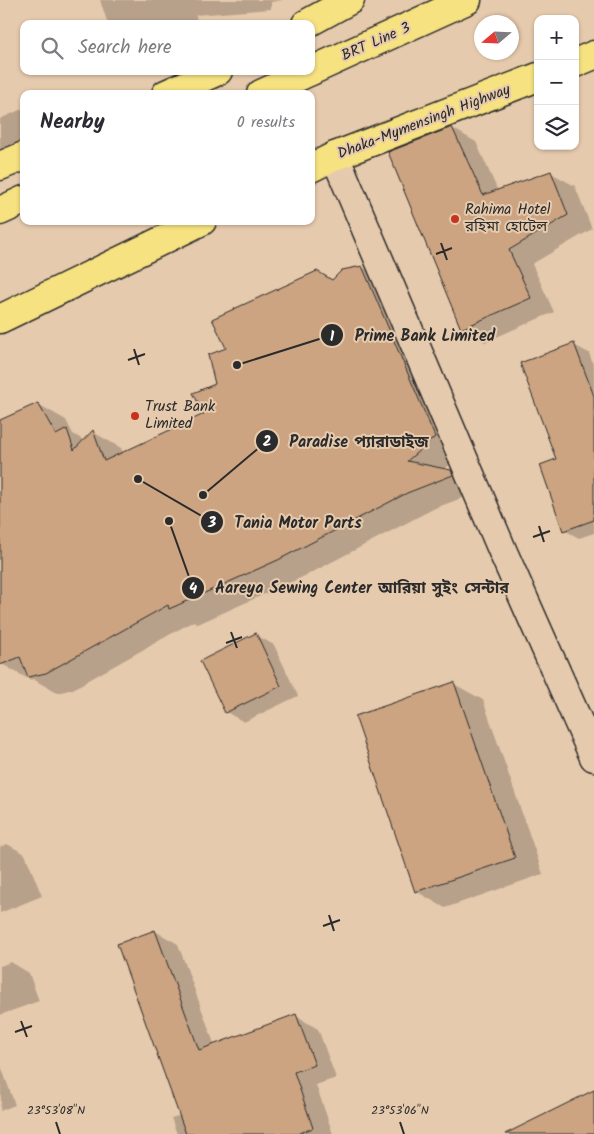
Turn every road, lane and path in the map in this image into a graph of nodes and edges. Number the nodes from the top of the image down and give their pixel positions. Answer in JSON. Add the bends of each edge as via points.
{"nodes":[{"id":1,"x":350,"y":0,"type":"edge"},
{"id":2,"x":467,"y":0,"type":"edge"},
{"id":3,"x":313,"y":20,"type":"edge"},
{"id":4,"x":594,"y":55,"type":"edge"},
{"id":5,"x":579,"y":61,"type":"edge"},
{"id":6,"x":315,"y":69,"type":"edge"},
{"id":7,"x":209,"y":75,"type":"edge"},
{"id":8,"x":302,"y":75,"type":"edge"},
{"id":9,"x":534,"y":79,"type":"edge"},
{"id":10,"x":175,"y":90,"type":"edge"},
{"id":11,"x":270,"y":90,"type":"edge"},
{"id":12,"x":20,"y":158,"type":"edge"},
{"id":13,"x":323,"y":162,"type":"edge"},
{"id":14,"x":0,"y":166,"type":"edge"},
{"id":15,"x":20,"y":202,"type":"edge"},
{"id":16,"x":0,"y":211,"type":"edge"},
{"id":17,"x":194,"y":225,"type":"edge"},
{"id":18,"x":0,"y":320,"type":"edge"},
{"id":19,"x":594,"y":757,"type":"edge"}],
"edges":[{"from":1,"to":3,"type":"highway"},
{"from":2,"to":6,"type":"highway","name":"BRT Line 3"},
{"from":4,"to":5,"type":"highway"},
{"from":7,"to":10,"type":"highway"},
{"from":8,"to":11,"type":"highway","name":"BRT Line 3"},
{"from":9,"to":13,"type":"highway","name":"Dhaka-Mymensingh Highway"},
{"from":12,"to":14,"type":"highway"},
{"from":13,"to":19,"type":"street"},
{"from":15,"to":16,"type":"highway"},
{"from":17,"to":18,"type":"highway"}]}
